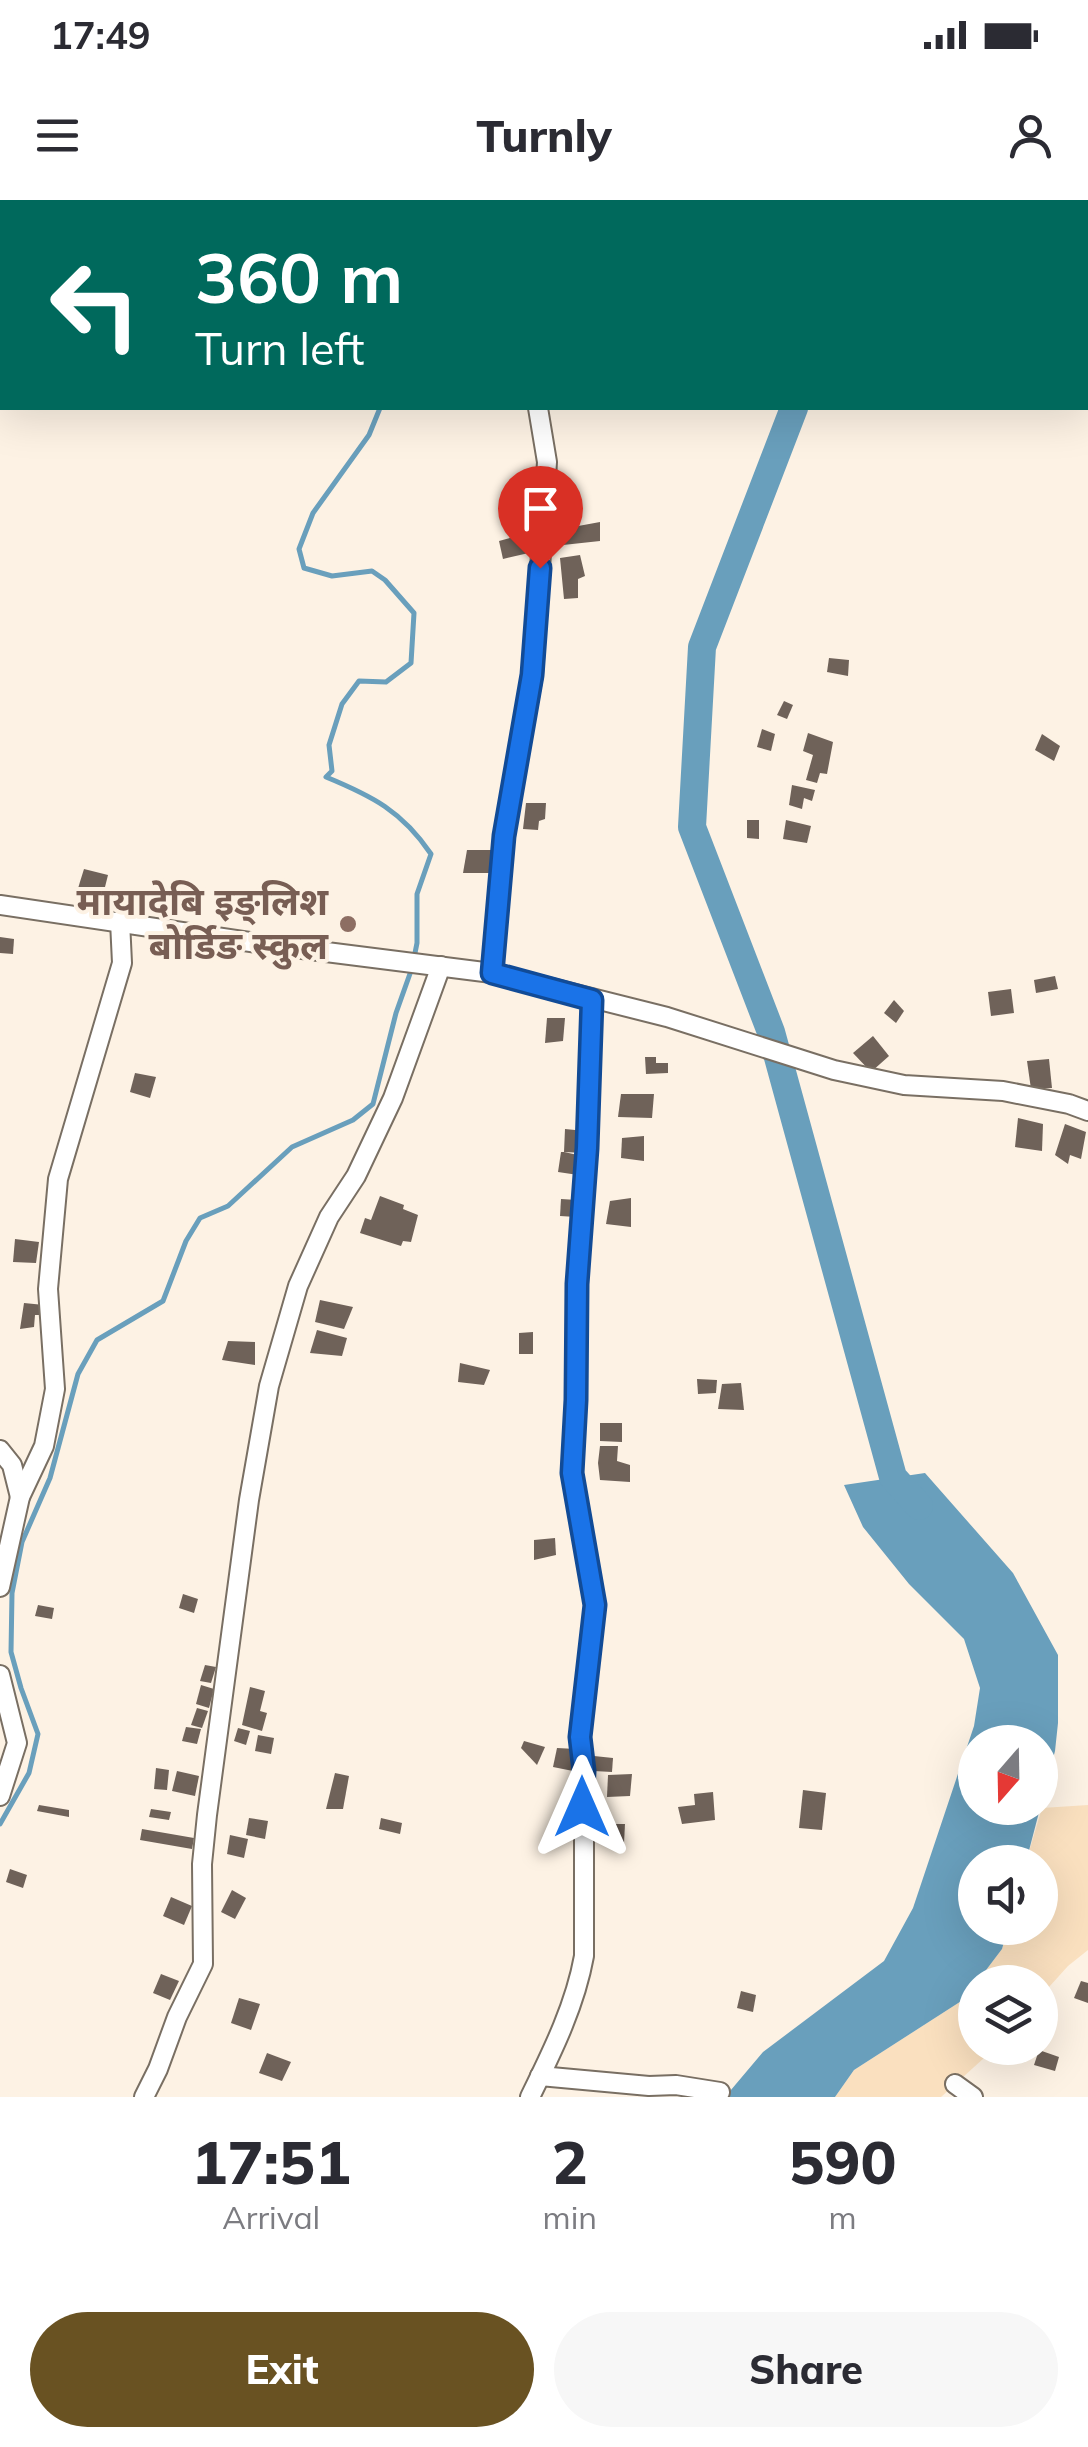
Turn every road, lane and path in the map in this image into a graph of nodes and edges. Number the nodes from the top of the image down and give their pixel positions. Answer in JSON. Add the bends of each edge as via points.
{"nodes":[{"id":1,"x":538,"y":410,"type":"edge"},
{"id":2,"x":0,"y":905,"type":"edge"},
{"id":3,"x":120,"y":921,"type":"junction"},
{"id":4,"x":434,"y":965,"type":"junction"},
{"id":5,"x":492,"y":973,"type":"junction"},
{"id":6,"x":592,"y":1000,"type":"junction"},
{"id":7,"x":1088,"y":1111,"type":"edge"},
{"id":8,"x":0,"y":1450,"type":"edge"},
{"id":9,"x":20,"y":1497,"type":"junction"},
{"id":10,"x":0,"y":1587,"type":"edge"},
{"id":11,"x":0,"y":1675,"type":"edge"},
{"id":12,"x":0,"y":1796,"type":"edge"},
{"id":13,"x":540,"y":2076,"type":"junction"},
{"id":14,"x":955,"y":2084,"type":"dead end"},
{"id":15,"x":720,"y":2092,"type":"dead end"},
{"id":16,"x":144,"y":2097,"type":"edge"},
{"id":17,"x":530,"y":2097,"type":"edge"},
{"id":18,"x":974,"y":2097,"type":"edge"}],
"edges":[{"from":1,"to":5,"type":"street","via":[[547,462],[532,675],[504,836]]},
{"from":2,"to":3,"type":"street"},
{"from":3,"to":4,"type":"street"},
{"from":3,"to":9,"type":"street","via":[[122,963],[58,1179],[48,1290],[55,1388],[44,1446]]},
{"from":4,"to":5,"type":"street"},
{"from":4,"to":16,"type":"street","via":[[393,1098],[298,1286],[269,1386],[207,1814],[203,1964]]},
{"from":5,"to":6,"type":"street"},
{"from":6,"to":7,"type":"street","via":[[818,1066],[904,1085],[1003,1090]]},
{"from":6,"to":13,"type":"street","via":[[572,1473],[595,1605],[580,1737],[584,1956]]},
{"from":8,"to":9,"type":"street"},
{"from":9,"to":10,"type":"street"},
{"from":11,"to":12,"type":"street","via":[[16,1743]]},
{"from":13,"to":15,"type":"street"},
{"from":13,"to":17,"type":"street"},
{"from":14,"to":18,"type":"street"}]}
